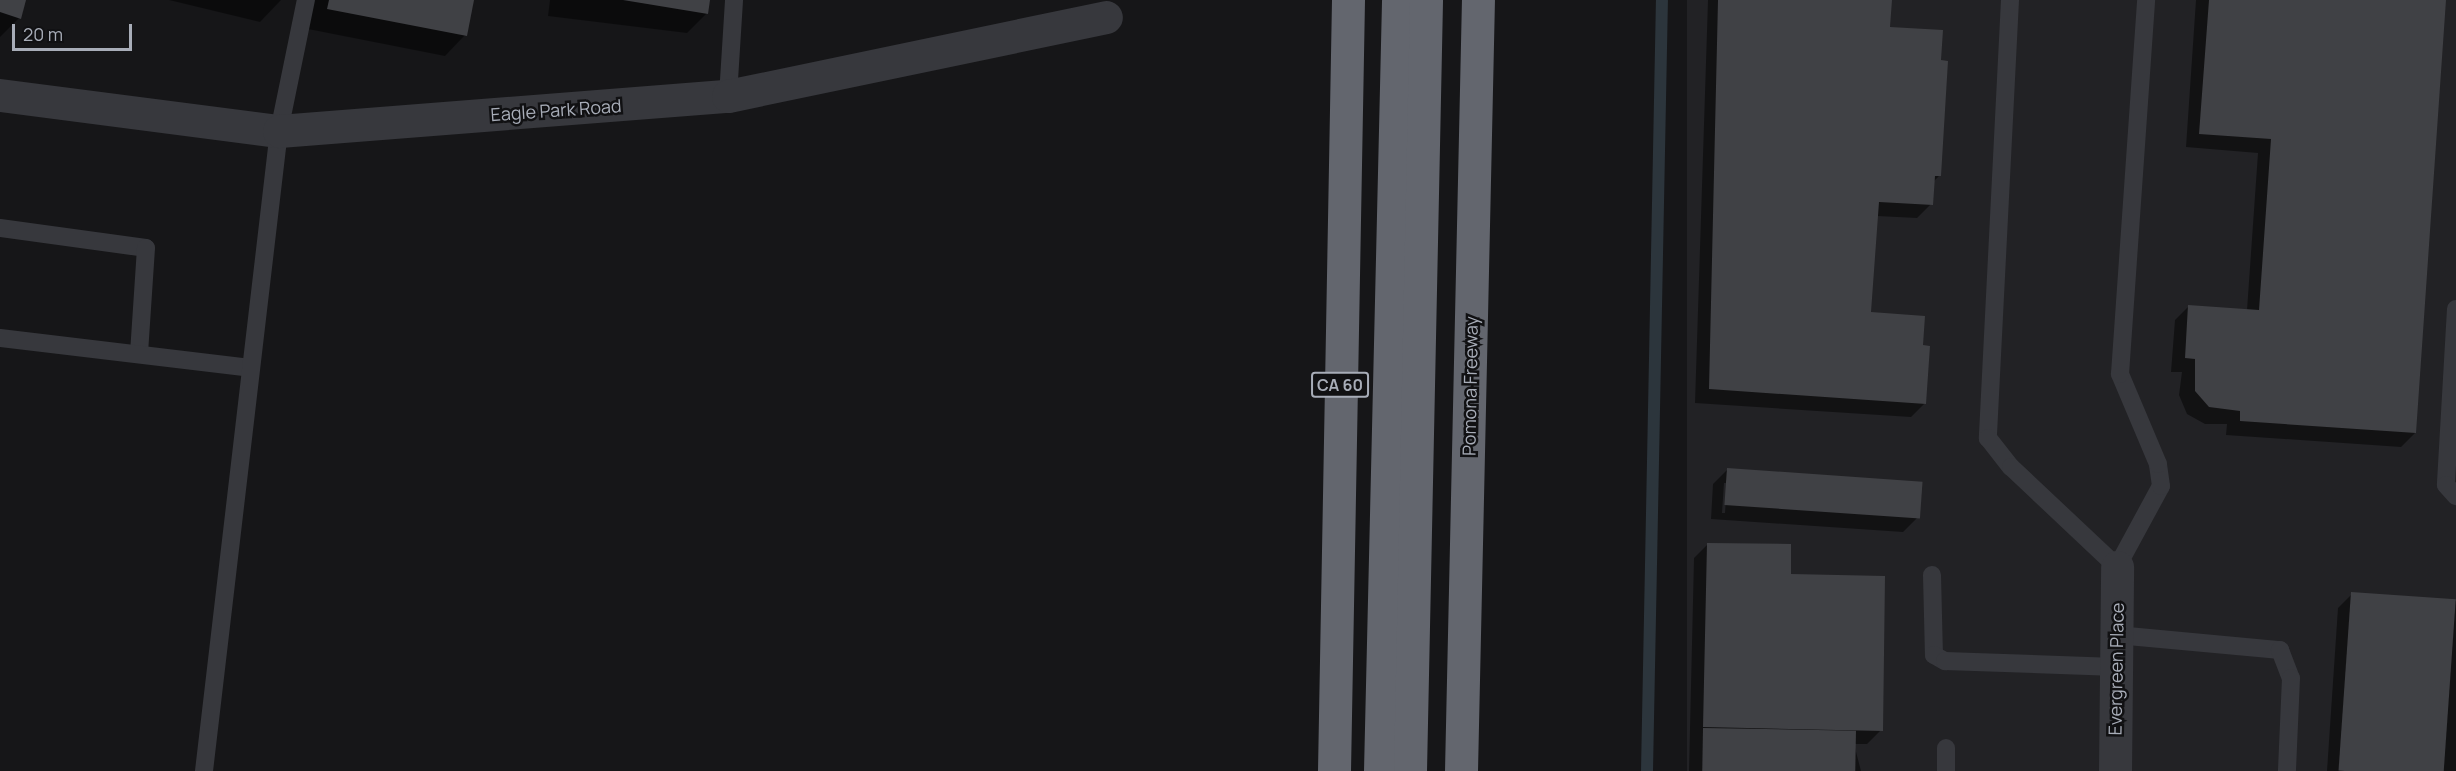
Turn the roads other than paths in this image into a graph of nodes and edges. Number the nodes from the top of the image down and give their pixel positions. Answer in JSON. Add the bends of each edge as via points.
{"nodes":[{"id":1,"x":306,"y":0,"type":"edge"},
{"id":2,"x":734,"y":0,"type":"edge"},
{"id":3,"x":1348,"y":0,"type":"edge"},
{"id":4,"x":1398,"y":0,"type":"edge"},
{"id":5,"x":1426,"y":0,"type":"edge"},
{"id":6,"x":1478,"y":0,"type":"edge"},
{"id":7,"x":2010,"y":0,"type":"edge"},
{"id":8,"x":2146,"y":0,"type":"edge"},
{"id":9,"x":1111,"y":8,"type":"edge"},
{"id":10,"x":0,"y":95,"type":"edge"},
{"id":11,"x":728,"y":96,"type":"junction"},
{"id":12,"x":279,"y":131,"type":"junction"},
{"id":13,"x":0,"y":228,"type":"edge"},
{"id":14,"x":2456,"y":309,"type":"edge"},
{"id":15,"x":0,"y":338,"type":"edge"},
{"id":16,"x":139,"y":354,"type":"junction"},
{"id":17,"x":250,"y":368,"type":"junction"},
{"id":18,"x":2456,"y":496,"type":"edge"},
{"id":19,"x":2117,"y":567,"type":"junction"},
{"id":20,"x":1932,"y":575,"type":"dead end"},
{"id":21,"x":2117,"y":651,"type":"junction"},
{"id":22,"x":1463,"y":658,"type":"junction"},
{"id":23,"x":1946,"y":748,"type":"dead end"},
{"id":24,"x":204,"y":771,"type":"edge"},
{"id":25,"x":1334,"y":771,"type":"edge"},
{"id":26,"x":1380,"y":771,"type":"edge"},
{"id":27,"x":1410,"y":771,"type":"edge"},
{"id":28,"x":1461,"y":771,"type":"edge"},
{"id":29,"x":1472,"y":771,"type":"edge"},
{"id":30,"x":1946,"y":771,"type":"edge"},
{"id":31,"x":2115,"y":771,"type":"edge"},
{"id":32,"x":2288,"y":771,"type":"edge"}],
"edges":[{"from":1,"to":12,"type":"lane"},
{"from":2,"to":11,"type":"lane"},
{"from":3,"to":25,"type":"highway","number":"CA 60"},
{"from":4,"to":26,"type":"highway"},
{"from":5,"to":27,"type":"highway"},
{"from":6,"to":22,"type":"highway","name":"Pomona Freeway"},
{"from":7,"to":19,"type":"lane","via":[[1988,438],[2011,467]]},
{"from":8,"to":19,"type":"lane","via":[[2120,374],[2158,464],[2161,486]]},
{"from":9,"to":11,"type":"street","name":"Eagle Park Road"},
{"from":10,"to":12,"type":"street","name":"Eagle Park Road"},
{"from":11,"to":12,"type":"street","name":"Eagle Park Road"},
{"from":12,"to":17,"type":"lane"},
{"from":13,"to":16,"type":"lane","via":[[146,248]]},
{"from":14,"to":18,"type":"lane","via":[[2446,485]]},
{"from":15,"to":16,"type":"lane"},
{"from":16,"to":17,"type":"lane"},
{"from":17,"to":24,"type":"lane"},
{"from":19,"to":21,"type":"street","name":"Evergreen Place"},
{"from":20,"to":21,"type":"lane","via":[[1934,655],[1945,661]]},
{"from":21,"to":31,"type":"street","name":"Evergreen Place"},
{"from":21,"to":32,"type":"lane","via":[[2280,650],[2291,678]]},
{"from":22,"to":28,"type":"highway","name":"Pomona Freeway"},
{"from":22,"to":29,"type":"highway"},
{"from":23,"to":30,"type":"lane"}]}
